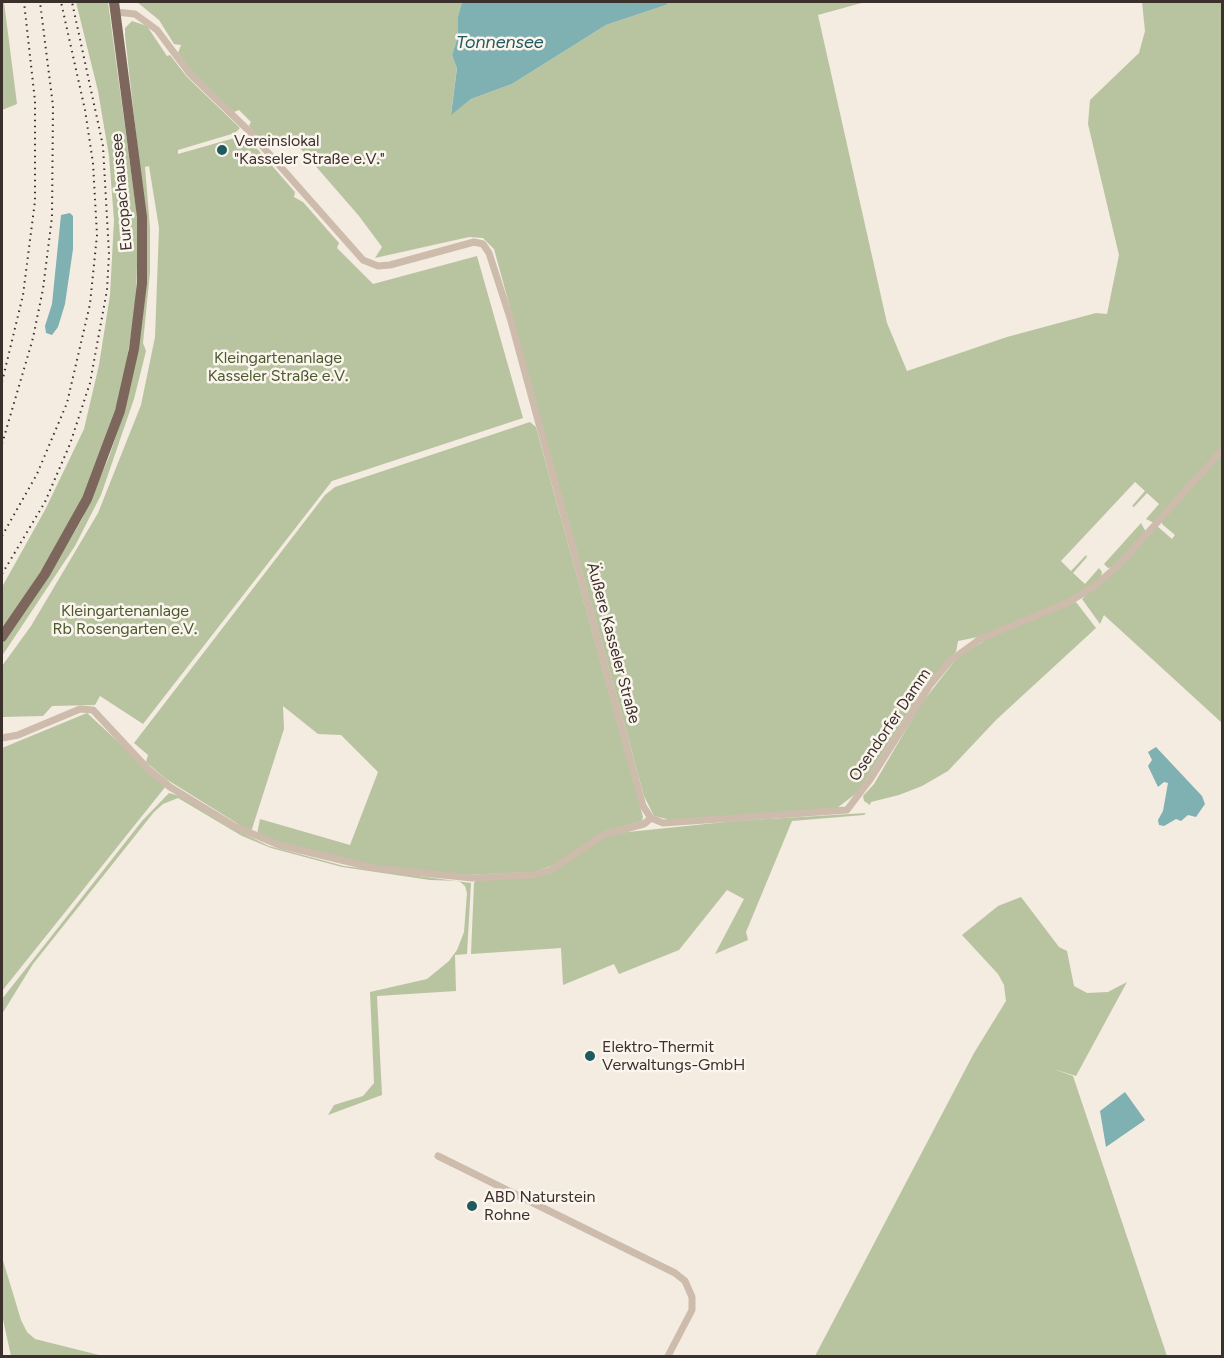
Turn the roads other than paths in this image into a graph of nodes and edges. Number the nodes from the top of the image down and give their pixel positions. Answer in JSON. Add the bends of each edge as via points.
{"nodes":[{"id":1,"x":115,"y":7,"type":"edge"},
{"id":2,"x":1222,"y":450,"type":"edge"},
{"id":3,"x":2,"y":637,"type":"edge"},
{"id":4,"x":2,"y":738,"type":"edge"},
{"id":5,"x":651,"y":819,"type":"junction"},
{"id":6,"x":438,"y":1156,"type":"dead end"},
{"id":7,"x":669,"y":1356,"type":"edge"}],
"edges":[{"from":1,"to":3,"type":"main road","name":"Europachaussee","via":[[142,217],[142,283],[134,349],[115,427],[87,499],[51,564]]},
{"from":1,"to":5,"type":"street","name":"Äußere Kasseler Straße","via":[[135,14],[157,30],[190,74],[248,130],[363,260],[378,266],[390,265],[474,242],[483,244],[489,253],[644,806]]},
{"from":2,"to":5,"type":"street","name":"Osendorfer Damm","via":[[1119,565],[1093,587],[1069,603],[980,639],[950,661],[847,810],[663,823]]},
{"from":4,"to":5,"type":"street","via":[[80,709],[93,710],[148,769],[234,826],[288,848],[386,870],[464,878],[533,875],[565,862],[603,835]]},
{"from":6,"to":7,"type":"street","via":[[685,1281],[692,1297],[692,1310]]}]}
